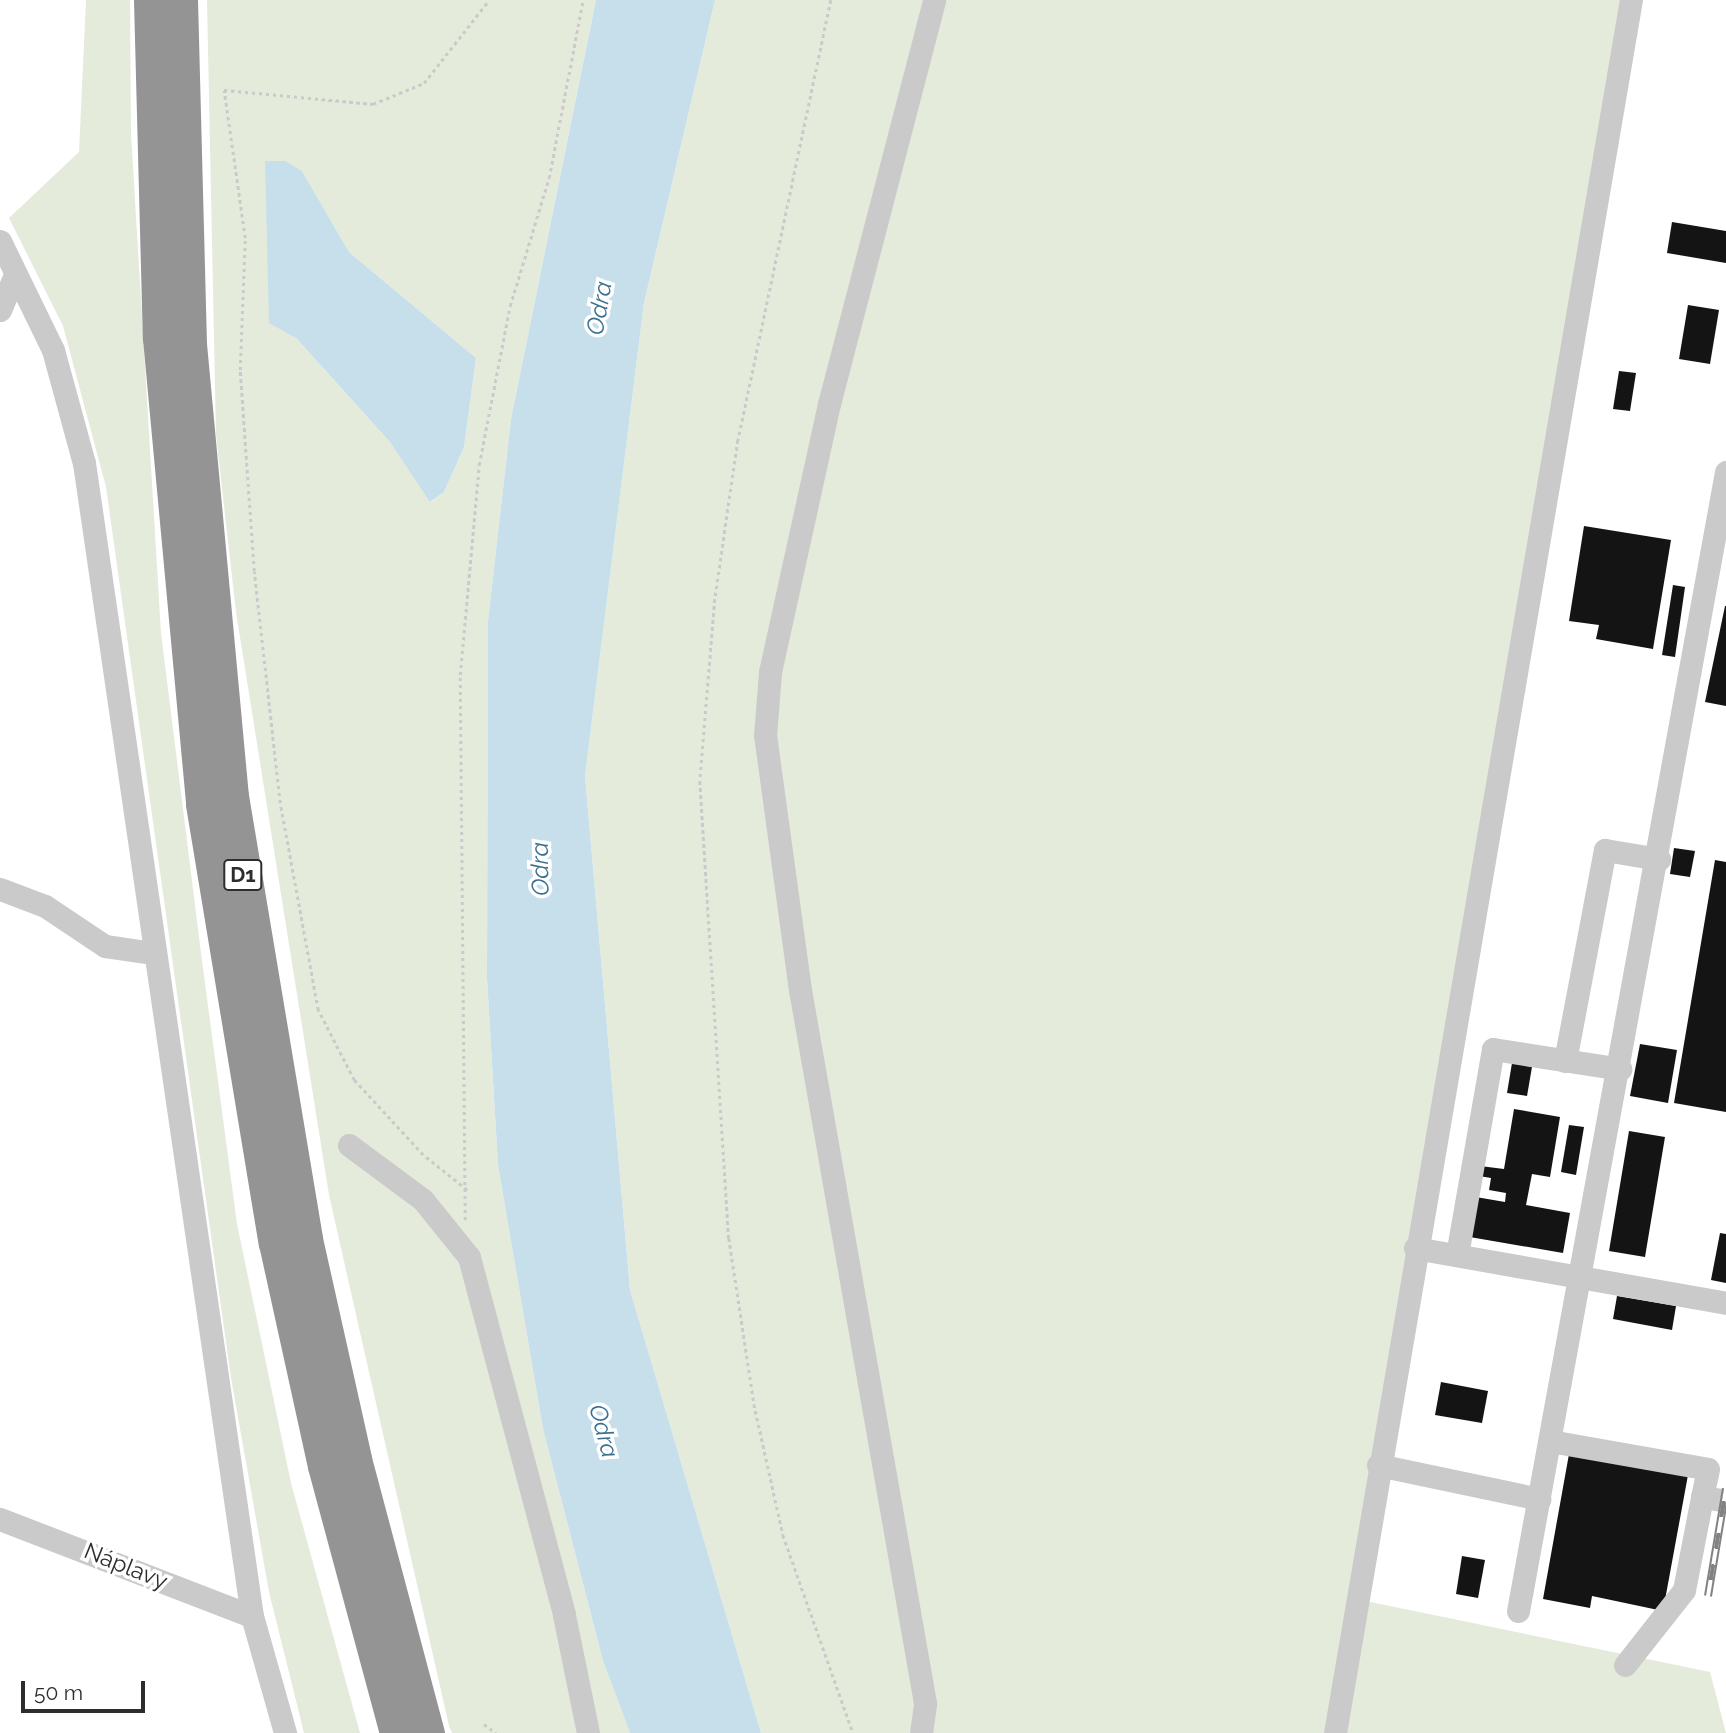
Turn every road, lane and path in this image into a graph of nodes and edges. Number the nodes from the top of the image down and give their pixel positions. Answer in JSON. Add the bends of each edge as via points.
{"nodes":[{"id":1,"x":150,"y":0,"type":"edge"},
{"id":2,"x":181,"y":0,"type":"edge"},
{"id":3,"x":489,"y":0,"type":"edge"},
{"id":4,"x":583,"y":0,"type":"edge"},
{"id":5,"x":831,"y":0,"type":"edge"},
{"id":6,"x":934,"y":0,"type":"edge"},
{"id":7,"x":1630,"y":0,"type":"edge"},
{"id":8,"x":0,"y":241,"type":"edge"},
{"id":9,"x":15,"y":275,"type":"junction"},
{"id":10,"x":0,"y":310,"type":"edge"},
{"id":11,"x":1726,"y":472,"type":"edge"},
{"id":12,"x":1659,"y":859,"type":"junction"},
{"id":13,"x":0,"y":889,"type":"edge"},
{"id":14,"x":153,"y":953,"type":"junction"},
{"id":15,"x":1565,"y":1061,"type":"junction"},
{"id":16,"x":1620,"y":1069,"type":"junction"},
{"id":17,"x":349,"y":1145,"type":"dead end"},
{"id":18,"x":467,"y":1190,"type":"junction"},
{"id":19,"x":463,"y":1245,"type":"junction"},
{"id":20,"x":1415,"y":1248,"type":"junction"},
{"id":21,"x":1457,"y":1255,"type":"junction"},
{"id":22,"x":1581,"y":1277,"type":"junction"},
{"id":23,"x":1726,"y":1303,"type":"edge"},
{"id":24,"x":1550,"y":1441,"type":"junction"},
{"id":25,"x":1378,"y":1465,"type":"junction"},
{"id":26,"x":1702,"y":1497,"type":"junction"},
{"id":27,"x":1539,"y":1499,"type":"junction"},
{"id":28,"x":1726,"y":1501,"type":"edge"},
{"id":29,"x":0,"y":1519,"type":"edge"},
{"id":30,"x":1518,"y":1612,"type":"dead end"},
{"id":31,"x":252,"y":1616,"type":"junction"},
{"id":32,"x":1625,"y":1665,"type":"dead end"},
{"id":33,"x":484,"y":1724,"type":"dead end"},
{"id":34,"x":285,"y":1733,"type":"edge"},
{"id":35,"x":396,"y":1733,"type":"edge"},
{"id":36,"x":428,"y":1733,"type":"edge"},
{"id":37,"x":496,"y":1733,"type":"edge"},
{"id":38,"x":589,"y":1733,"type":"edge"},
{"id":39,"x":853,"y":1733,"type":"edge"},
{"id":40,"x":920,"y":1733,"type":"edge"},
{"id":41,"x":1335,"y":1733,"type":"edge"}],
"edges":[{"from":1,"to":35,"type":"highway","number":"D1","via":[[159,338],[202,804],[275,1243],[324,1466]]},
{"from":2,"to":36,"type":"highway","number":"D1","via":[[190,344],[232,796],[306,1239],[355,1459]]},
{"from":3,"to":18,"type":"path","via":[[457,49],[424,83],[373,104],[241,87],[224,90],[245,238],[240,370],[254,572],[280,803],[318,1010],[354,1080],[423,1155]]},
{"from":4,"to":18,"type":"path","via":[[549,178],[510,306],[479,465],[460,675],[457,923]]},
{"from":5,"to":39,"type":"path","via":[[738,440],[715,599],[700,781],[706,950],[729,1238],[754,1404],[783,1535]]},
{"from":6,"to":40,"type":"street","via":[[829,404],[772,660],[765,736],[800,990],[925,1703]]},
{"from":7,"to":20,"type":"street"},
{"from":8,"to":9,"type":"street"},
{"from":9,"to":10,"type":"street"},
{"from":9,"to":14,"type":"street","via":[[53,350],[76,428]]},
{"from":11,"to":12,"type":"street"},
{"from":12,"to":15,"type":"street","via":[[1605,850]]},
{"from":12,"to":16,"type":"street"},
{"from":13,"to":14,"type":"street","via":[[45,906],[105,946]]},
{"from":14,"to":31,"type":"street"},
{"from":15,"to":16,"type":"street"},
{"from":15,"to":21,"type":"street","via":[[1493,1049]]},
{"from":16,"to":22,"type":"street"},
{"from":17,"to":19,"type":"street","via":[[423,1200]]},
{"from":18,"to":19,"type":"path"},
{"from":19,"to":38,"type":"street","via":[[564,1615]]},
{"from":20,"to":21,"type":"street"},
{"from":20,"to":25,"type":"street"},
{"from":21,"to":22,"type":"street"},
{"from":22,"to":23,"type":"street"},
{"from":22,"to":24,"type":"street"},
{"from":24,"to":26,"type":"street","via":[[1708,1469]]},
{"from":24,"to":27,"type":"street"},
{"from":25,"to":27,"type":"street"},
{"from":25,"to":41,"type":"street"},
{"from":26,"to":28,"type":"street"},
{"from":26,"to":32,"type":"street","via":[[1684,1590]]},
{"from":27,"to":30,"type":"street"},
{"from":29,"to":31,"type":"street","name":"Náplavy"},
{"from":31,"to":34,"type":"street"},
{"from":33,"to":37,"type":"path"}]}
